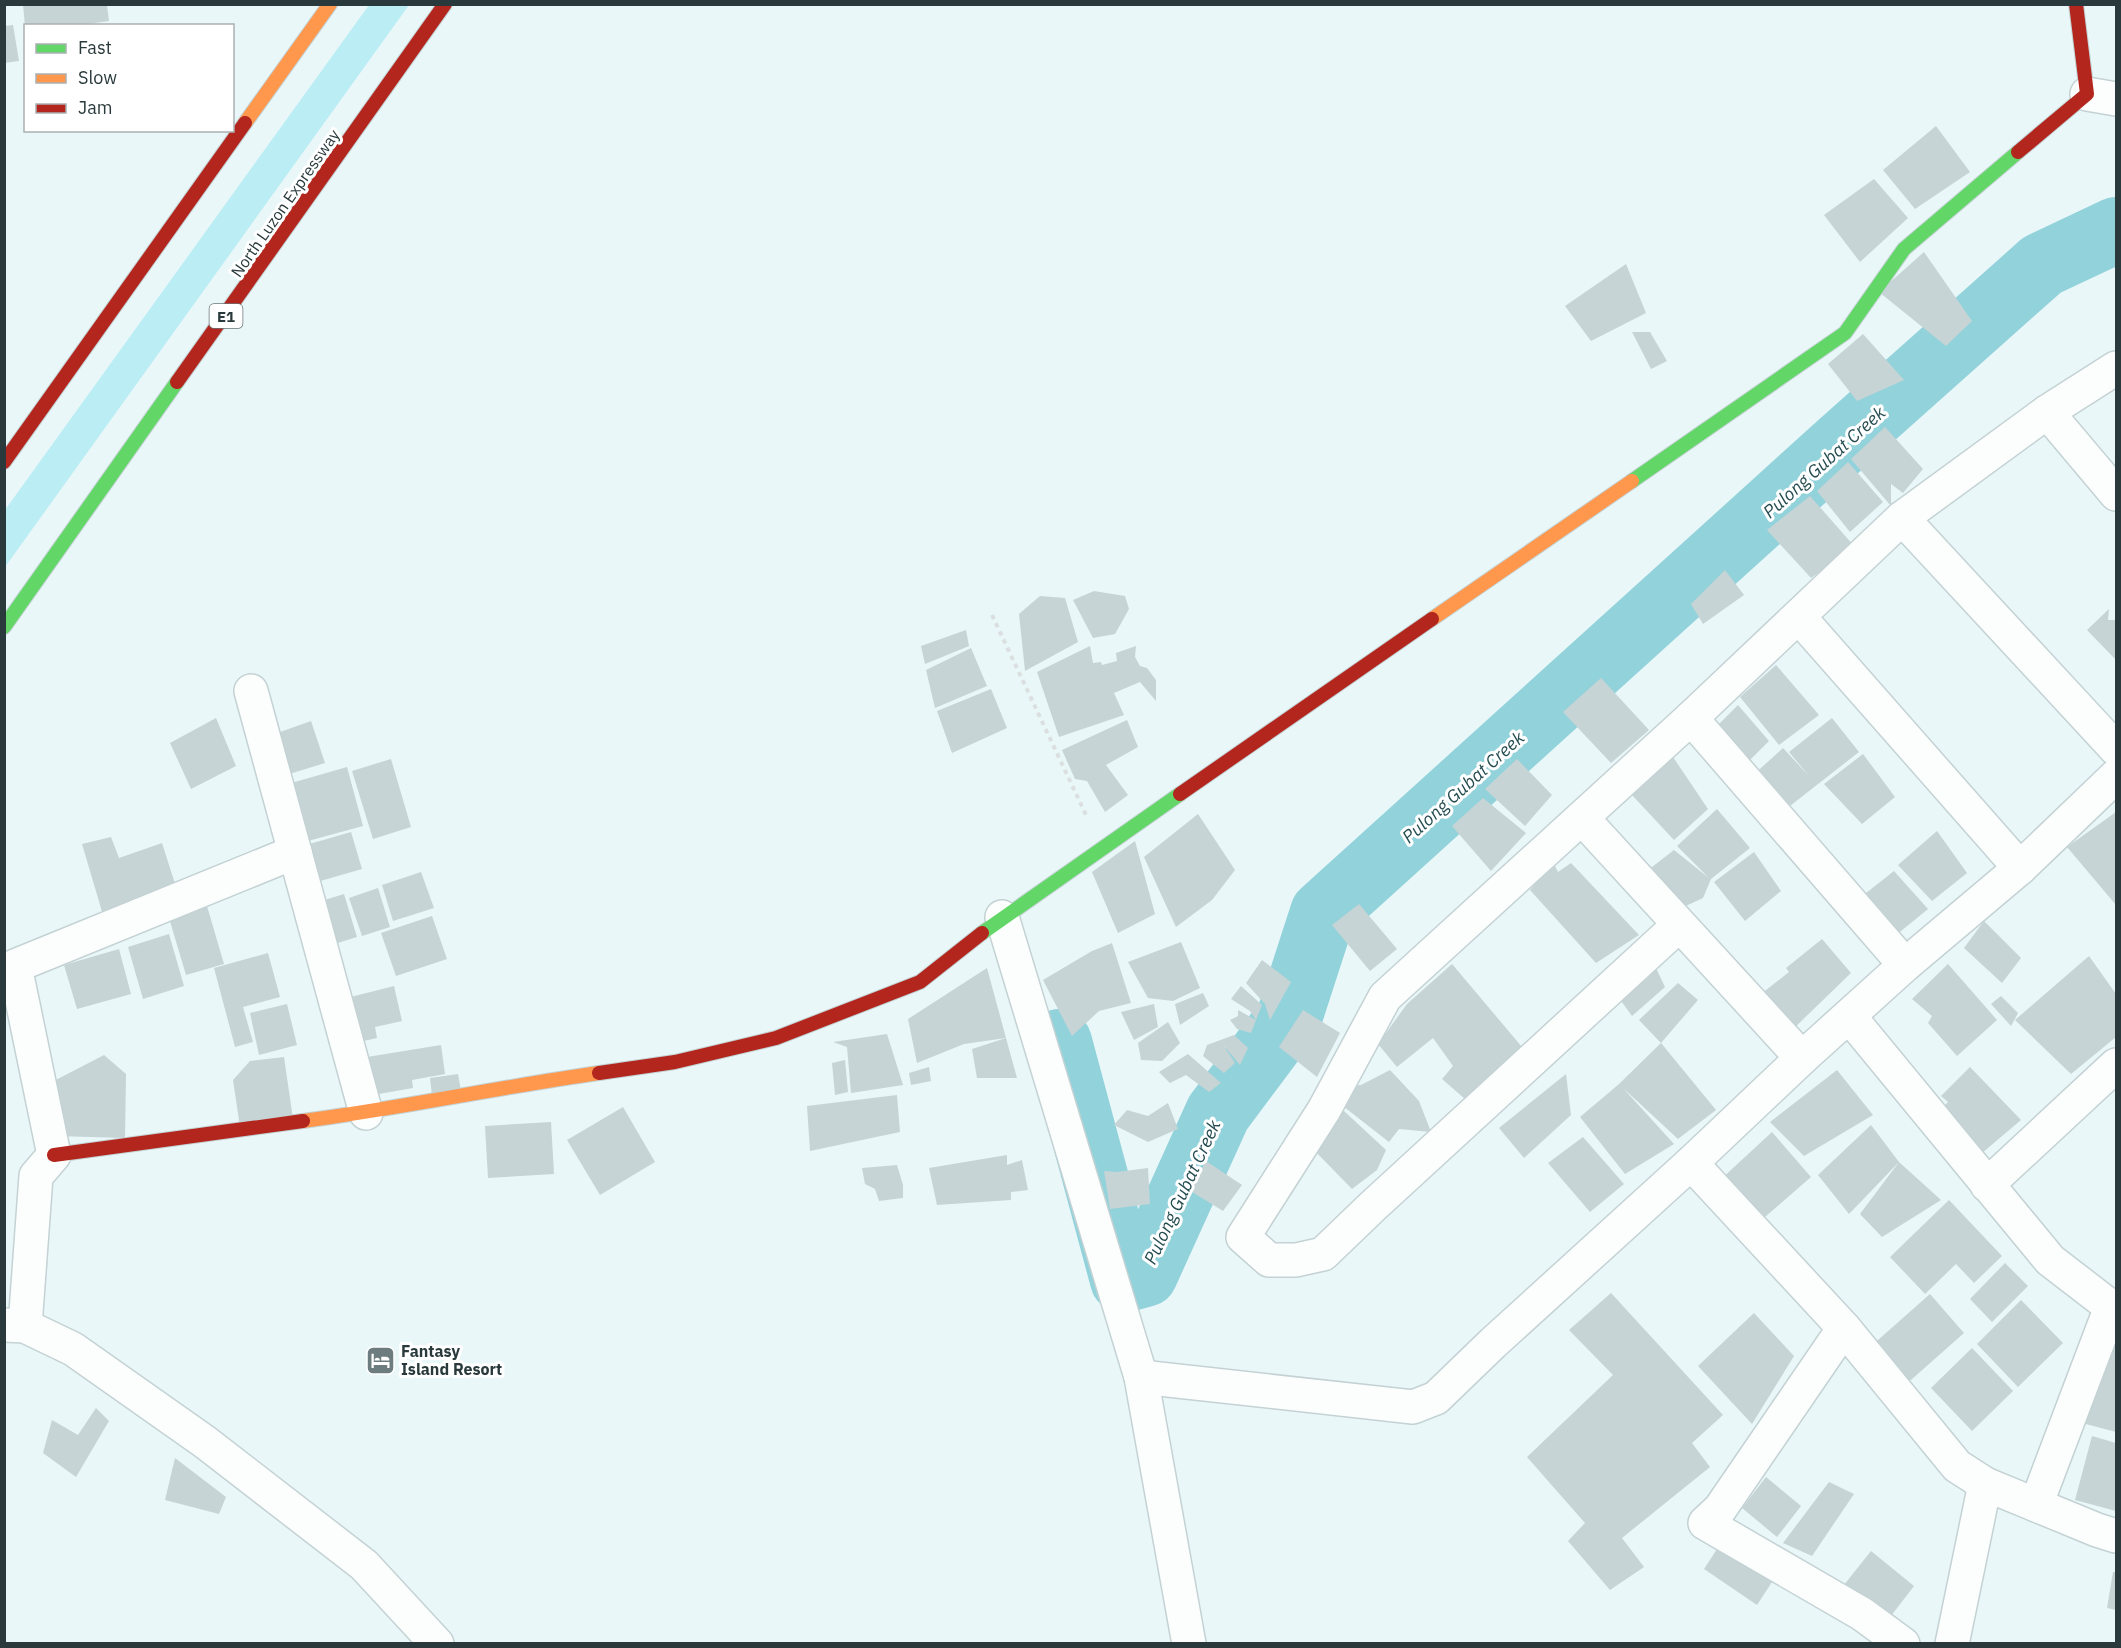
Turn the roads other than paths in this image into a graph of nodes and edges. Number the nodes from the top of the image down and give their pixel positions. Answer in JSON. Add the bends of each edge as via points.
{"nodes":[{"id":1,"x":330,"y":4,"type":"edge"},
{"id":2,"x":445,"y":4,"type":"edge"},
{"id":3,"x":2076,"y":4,"type":"edge"},
{"id":4,"x":2102,"y":96,"type":"edge"},
{"id":5,"x":2116,"y":368,"type":"edge"},
{"id":6,"x":2047,"y":412,"type":"junction"},
{"id":7,"x":4,"y":462,"type":"edge"},
{"id":8,"x":2116,"y":494,"type":"edge"},
{"id":9,"x":1902,"y":518,"type":"junction"},
{"id":10,"x":1799,"y":617,"type":"junction"},
{"id":11,"x":4,"y":627,"type":"edge"},
{"id":12,"x":251,"y":691,"type":"dead end"},
{"id":13,"x":1691,"y":718,"type":"junction"},
{"id":14,"x":2116,"y":749,"type":"edge"},
{"id":15,"x":2116,"y":776,"type":"edge"},
{"id":16,"x":1582,"y":818,"type":"junction"},
{"id":17,"x":295,"y":852,"type":"junction"},
{"id":18,"x":2020,"y":868,"type":"junction"},
{"id":19,"x":1002,"y":916,"type":"junction"},
{"id":20,"x":1679,"y":925,"type":"junction"},
{"id":21,"x":1905,"y":965,"type":"junction"},
{"id":22,"x":1849,"y":1016,"type":"junction"},
{"id":23,"x":1802,"y":1058,"type":"junction"},
{"id":24,"x":2116,"y":1065,"type":"edge"},
{"id":25,"x":366,"y":1113,"type":"junction"},
{"id":26,"x":54,"y":1155,"type":"junction"},
{"id":27,"x":1691,"y":1163,"type":"junction"},
{"id":28,"x":1987,"y":1185,"type":"junction"},
{"id":29,"x":2114,"y":1308,"type":"edge"},
{"id":30,"x":14,"y":1325,"type":"edge"},
{"id":31,"x":1844,"y":1328,"type":"junction"},
{"id":32,"x":1141,"y":1377,"type":"junction"},
{"id":33,"x":1985,"y":1484,"type":"junction"},
{"id":34,"x":2036,"y":1505,"type":"junction"},
{"id":35,"x":2116,"y":1536,"type":"edge"},
{"id":36,"x":437,"y":1644,"type":"edge"},
{"id":37,"x":1189,"y":1644,"type":"edge"},
{"id":38,"x":1903,"y":1644,"type":"edge"},
{"id":39,"x":1952,"y":1644,"type":"edge"}],
"edges":[{"from":1,"to":7,"type":"main road"},
{"from":2,"to":11,"type":"main road","name":"North Luzon Expressway","number":"E1"},
{"from":3,"to":4,"type":"main road"},
{"from":4,"to":19,"type":"main road","via":[[1904,249],[1845,333]]},
{"from":5,"to":6,"type":"street"},
{"from":6,"to":8,"type":"street"},
{"from":6,"to":9,"type":"street"},
{"from":9,"to":10,"type":"street"},
{"from":9,"to":14,"type":"street"},
{"from":10,"to":13,"type":"street"},
{"from":10,"to":18,"type":"street"},
{"from":12,"to":17,"type":"street"},
{"from":13,"to":16,"type":"street"},
{"from":13,"to":21,"type":"street"},
{"from":15,"to":18,"type":"street"},
{"from":16,"to":20,"type":"street"},
{"from":16,"to":20,"type":"street","via":[[1384,997],[1324,1110],[1243,1237],[1269,1260],[1323,1254]]},
{"from":17,"to":25,"type":"street"},
{"from":17,"to":26,"type":"street","via":[[15,966]]},
{"from":18,"to":21,"type":"street"},
{"from":19,"to":25,"type":"main road","via":[[920,982],[776,1038],[675,1062]]},
{"from":19,"to":32,"type":"street"},
{"from":20,"to":23,"type":"street"},
{"from":21,"to":22,"type":"street"},
{"from":22,"to":23,"type":"street"},
{"from":22,"to":28,"type":"street"},
{"from":23,"to":27,"type":"street"},
{"from":24,"to":28,"type":"street"},
{"from":25,"to":26,"type":"main road"},
{"from":26,"to":30,"type":"street","via":[[36,1176]]},
{"from":27,"to":31,"type":"street"},
{"from":27,"to":32,"type":"street","via":[[1436,1398],[1413,1407]]},
{"from":28,"to":29,"type":"street","via":[[2050,1260]]},
{"from":29,"to":34,"type":"street"},
{"from":30,"to":36,"type":"street","via":[[73,1349],[214,1450],[364,1565]]},
{"from":31,"to":33,"type":"street","via":[[1958,1466]]},
{"from":31,"to":38,"type":"street","via":[[1720,1509],[1705,1523],[1862,1614]]},
{"from":32,"to":37,"type":"street"},
{"from":33,"to":34,"type":"street"},
{"from":33,"to":39,"type":"street"},
{"from":34,"to":35,"type":"street"}]}
